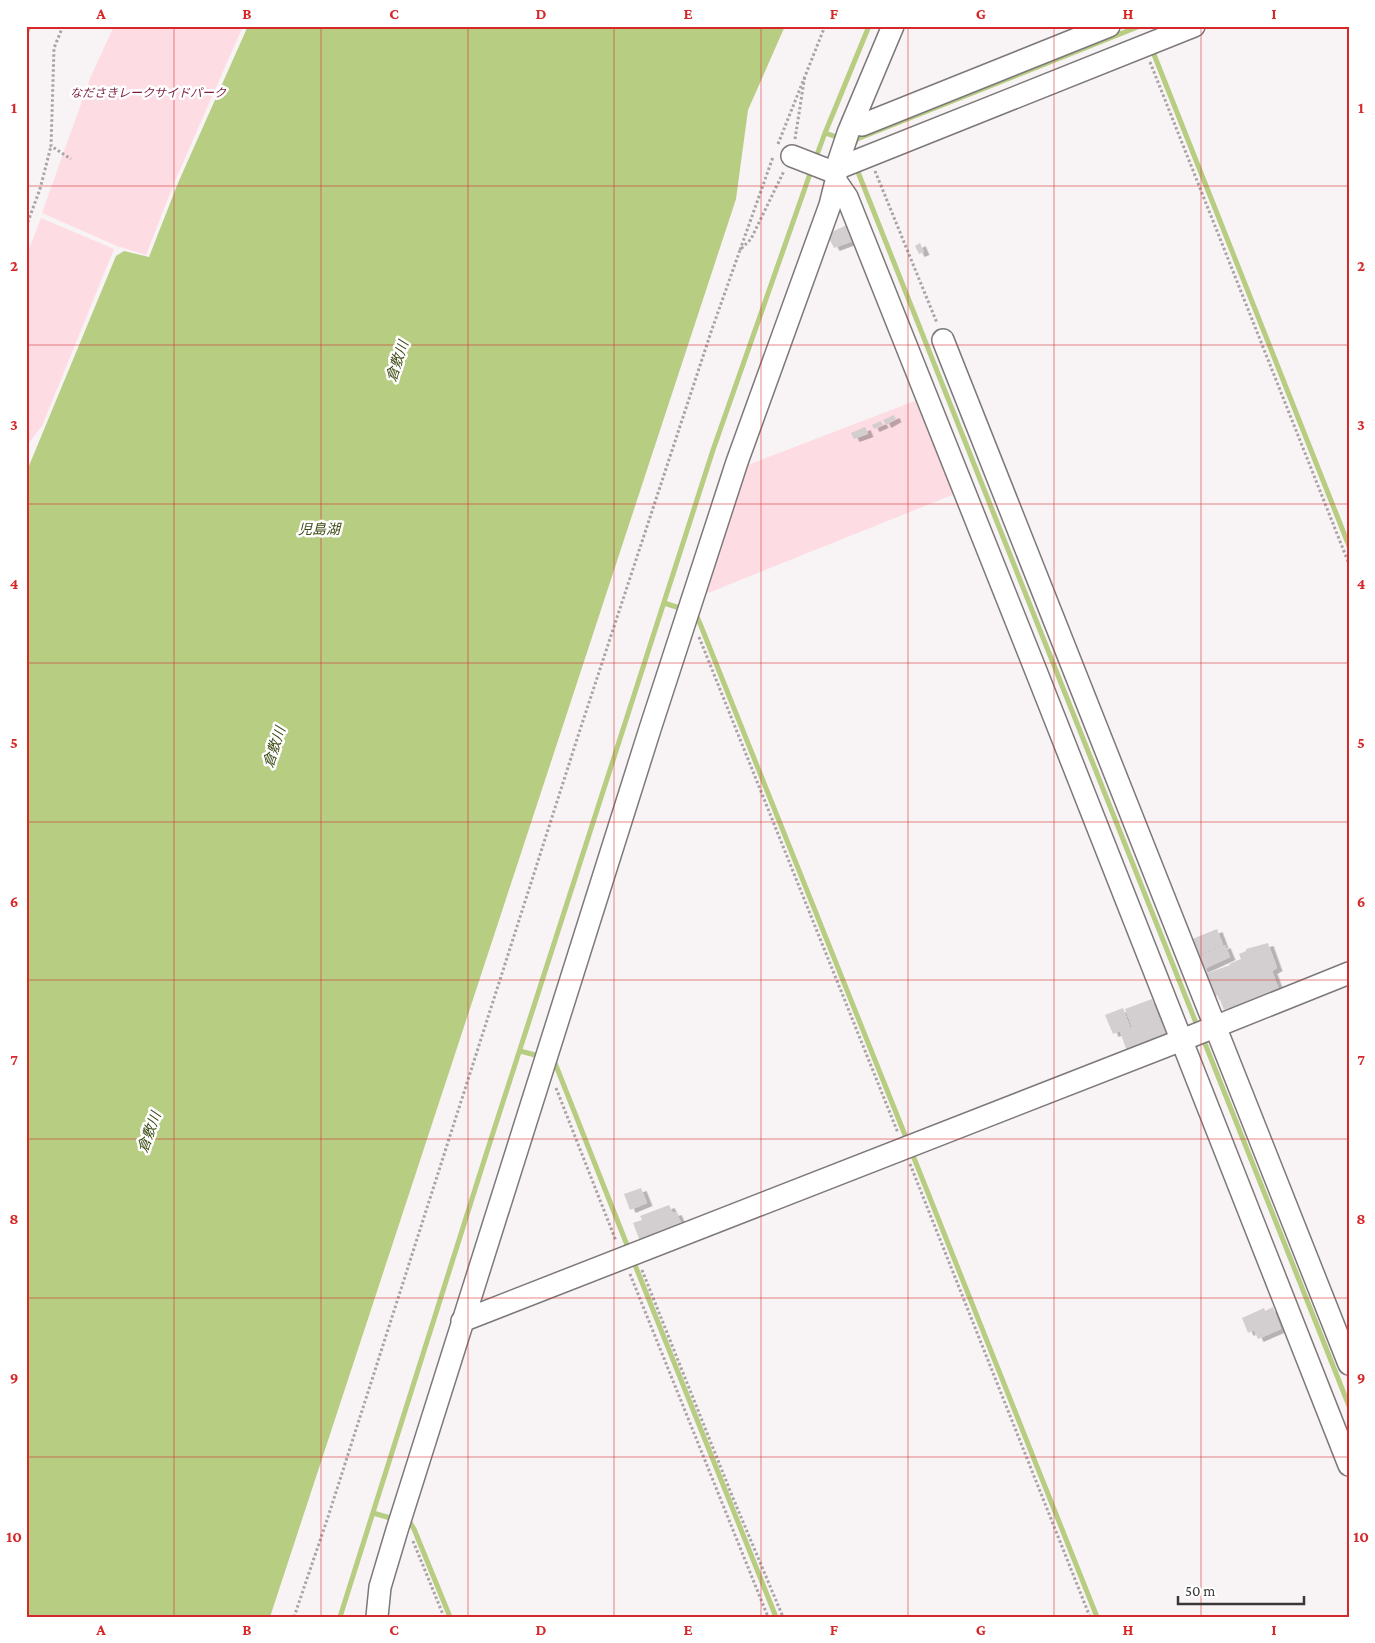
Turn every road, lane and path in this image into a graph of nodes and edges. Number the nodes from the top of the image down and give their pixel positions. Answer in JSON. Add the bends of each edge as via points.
{"nodes":[{"id":1,"x":64,"y":26,"type":"edge"},
{"id":2,"x":825,"y":26,"type":"edge"},
{"id":3,"x":892,"y":26,"type":"edge"},
{"id":4,"x":1109,"y":26,"type":"edge"},
{"id":5,"x":1194,"y":26,"type":"edge"},
{"id":6,"x":1144,"y":46,"type":"junction"},
{"id":7,"x":805,"y":75,"type":"junction"},
{"id":8,"x":51,"y":146,"type":"junction"},
{"id":9,"x":847,"y":156,"type":"junction"},
{"id":10,"x":796,"y":158,"type":"junction"},
{"id":11,"x":71,"y":159,"type":"dead end"},
{"id":12,"x":26,"y":227,"type":"edge"},
{"id":13,"x":740,"y":250,"type":"junction"},
{"id":14,"x":943,"y":340,"type":"joint"},
{"id":15,"x":1349,"y":564,"type":"edge"},
{"id":16,"x":685,"y":620,"type":"junction"},
{"id":17,"x":1349,"y":973,"type":"edge"},
{"id":18,"x":1199,"y":1033,"type":"junction"},
{"id":19,"x":544,"y":1064,"type":"junction"},
{"id":20,"x":904,"y":1148,"type":"junction"},
{"id":21,"x":630,"y":1255,"type":"junction"},
{"id":22,"x":462,"y":1321,"type":"junction"},
{"id":23,"x":1349,"y":1364,"type":"edge"},
{"id":24,"x":1349,"y":1465,"type":"edge"},
{"id":25,"x":397,"y":1530,"type":"junction"},
{"id":26,"x":294,"y":1617,"type":"edge"},
{"id":27,"x":377,"y":1617,"type":"edge"},
{"id":28,"x":444,"y":1617,"type":"edge"},
{"id":29,"x":768,"y":1617,"type":"edge"},
{"id":30,"x":782,"y":1617,"type":"edge"},
{"id":31,"x":1090,"y":1617,"type":"edge"}],
"edges":[{"from":1,"to":8,"type":"path","via":[[54,48]]},
{"from":2,"to":7,"type":"path"},
{"from":3,"to":9,"type":"street"},
{"from":4,"to":9,"type":"street","via":[[862,125]]},
{"from":5,"to":6,"type":"street"},
{"from":6,"to":9,"type":"street"},
{"from":6,"to":15,"type":"path"},
{"from":7,"to":10,"type":"path"},
{"from":7,"to":13,"type":"path"},
{"from":8,"to":11,"type":"path"},
{"from":8,"to":12,"type":"path"},
{"from":9,"to":10,"type":"street"},
{"from":9,"to":14,"type":"path"},
{"from":9,"to":16,"type":"street","via":[[737,462]]},
{"from":9,"to":18,"type":"street","via":[[847,197]]},
{"from":10,"to":13,"type":"path","via":[[751,239]]},
{"from":13,"to":26,"type":"path","via":[[578,736]]},
{"from":14,"to":18,"type":"street"},
{"from":16,"to":19,"type":"street"},
{"from":16,"to":20,"type":"path","via":[[701,641]]},
{"from":17,"to":18,"type":"street"},
{"from":18,"to":20,"type":"street"},
{"from":18,"to":23,"type":"street"},
{"from":18,"to":24,"type":"street"},
{"from":19,"to":21,"type":"path"},
{"from":19,"to":22,"type":"street"},
{"from":20,"to":21,"type":"street"},
{"from":20,"to":31,"type":"path"},
{"from":21,"to":22,"type":"street"},
{"from":21,"to":29,"type":"path"},
{"from":21,"to":30,"type":"path"},
{"from":22,"to":25,"type":"street"},
{"from":25,"to":27,"type":"street","via":[[380,1587]]},
{"from":25,"to":28,"type":"path","via":[[411,1538]]}]}
